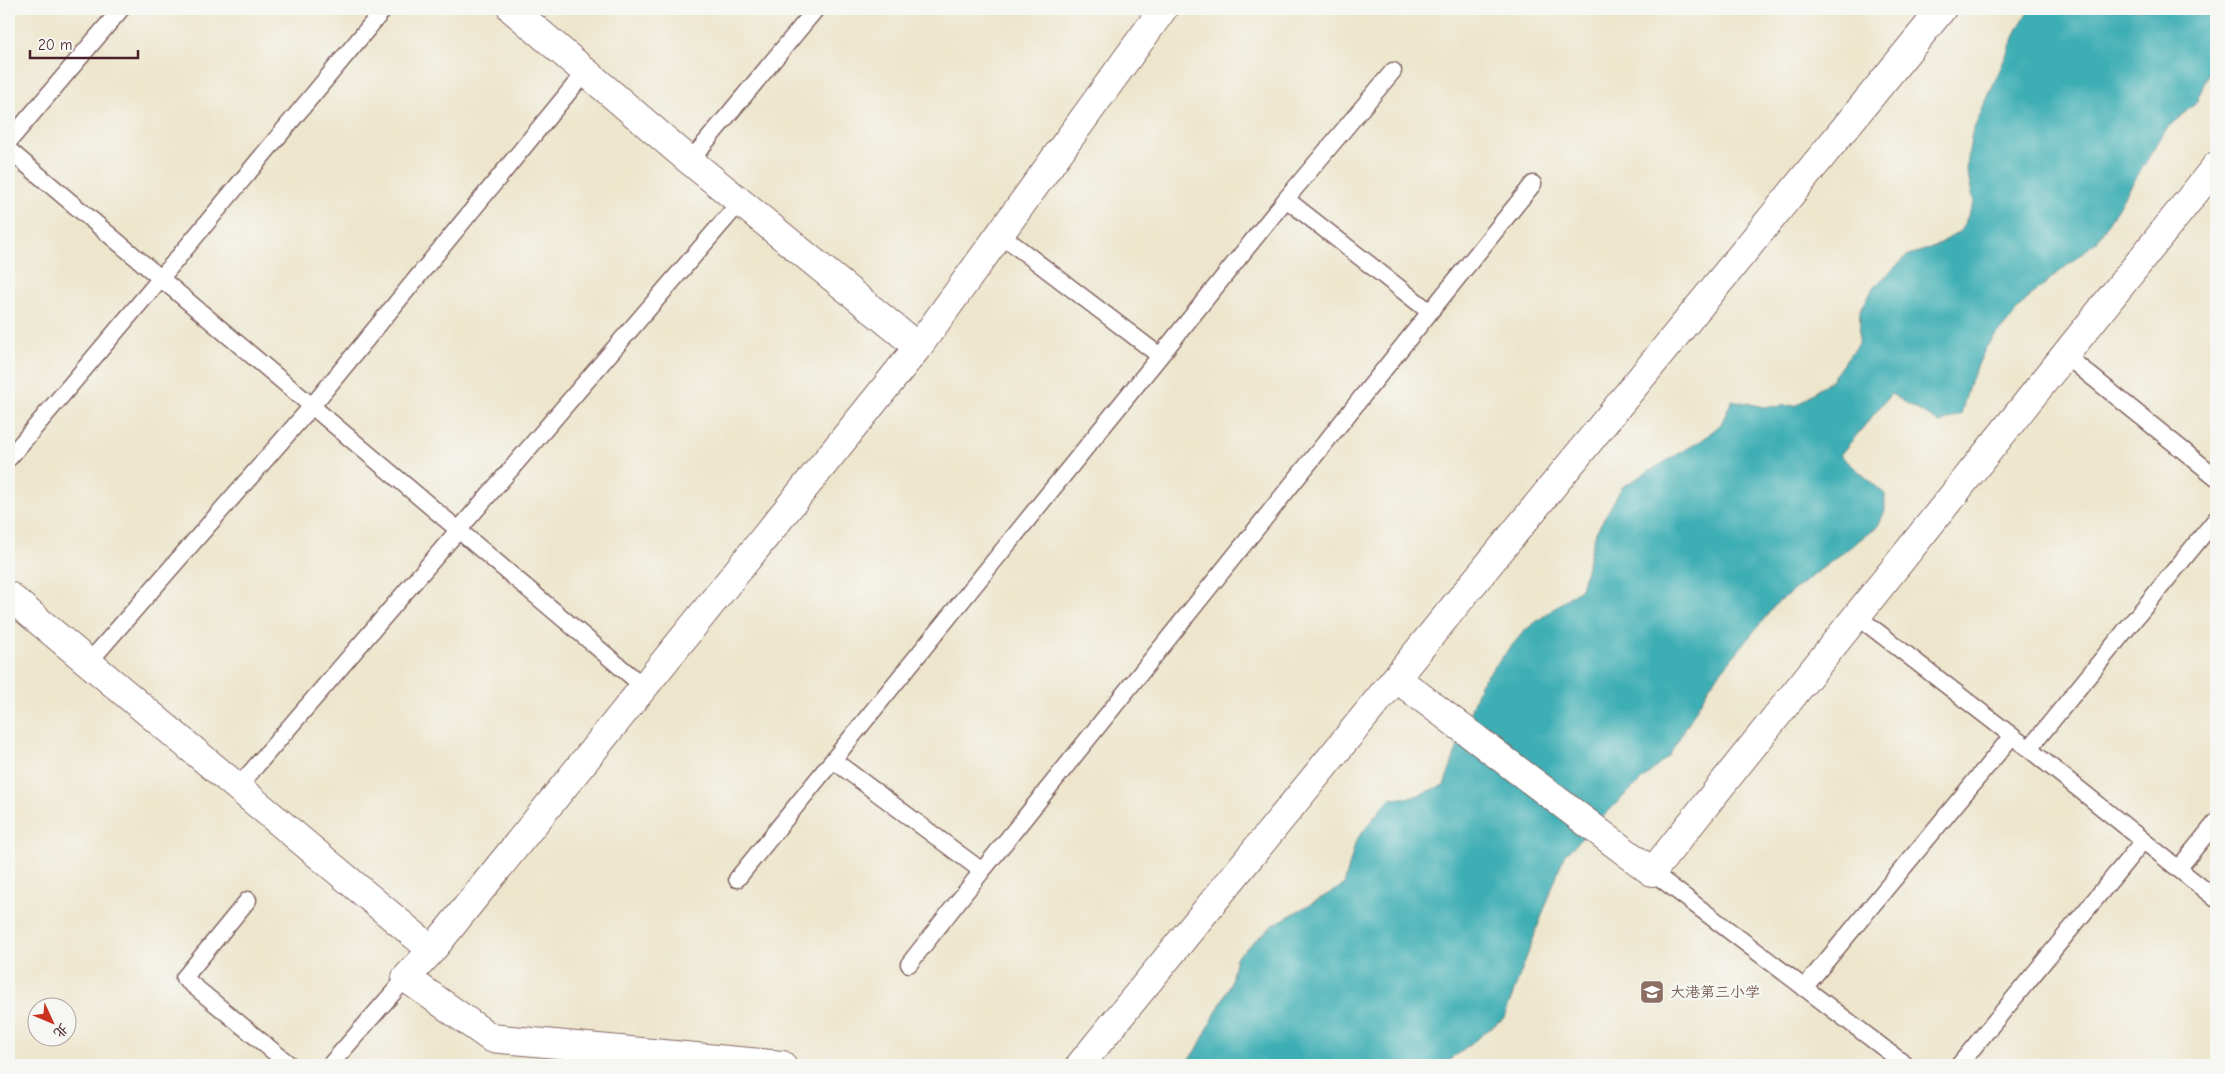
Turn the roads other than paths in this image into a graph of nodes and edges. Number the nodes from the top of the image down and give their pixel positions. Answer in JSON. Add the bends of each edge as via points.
{"nodes":[{"id":1,"x":121,"y":9,"type":"edge"},
{"id":2,"x":384,"y":9,"type":"edge"},
{"id":3,"x":816,"y":9,"type":"edge"},
{"id":4,"x":1163,"y":9,"type":"edge"},
{"id":5,"x":1942,"y":9,"type":"edge"},
{"id":6,"x":521,"y":12,"type":"edge"},
{"id":7,"x":586,"y":71,"type":"junction"},
{"id":8,"x":1394,"y":71,"type":"dead end"},
{"id":9,"x":9,"y":141,"type":"edge"},
{"id":10,"x":9,"y":150,"type":"edge"},
{"id":11,"x":690,"y":161,"type":"junction"},
{"id":12,"x":2216,"y":166,"type":"edge"},
{"id":13,"x":1533,"y":184,"type":"dead end"},
{"id":14,"x":1286,"y":199,"type":"junction"},
{"id":15,"x":740,"y":202,"type":"junction"},
{"id":16,"x":1000,"y":234,"type":"junction"},
{"id":17,"x":161,"y":278,"type":"junction"},
{"id":18,"x":1430,"y":312,"type":"junction"},
{"id":19,"x":918,"y":347,"type":"junction"},
{"id":20,"x":2065,"y":355,"type":"junction"},
{"id":21,"x":1160,"y":356,"type":"junction"},
{"id":22,"x":312,"y":406,"type":"junction"},
{"id":23,"x":9,"y":458,"type":"edge"},
{"id":24,"x":2216,"y":477,"type":"edge"},
{"id":25,"x":2216,"y":519,"type":"edge"},
{"id":26,"x":459,"y":531,"type":"junction"},
{"id":27,"x":9,"y":596,"type":"edge"},
{"id":28,"x":1857,"y":616,"type":"junction"},
{"id":29,"x":89,"y":662,"type":"junction"},
{"id":30,"x":1396,"y":678,"type":"junction"},
{"id":31,"x":644,"y":687,"type":"junction"},
{"id":32,"x":2012,"y":736,"type":"junction"},
{"id":33,"x":2029,"y":749,"type":"junction"},
{"id":34,"x":833,"y":760,"type":"junction"},
{"id":35,"x":238,"y":788,"type":"junction"},
{"id":36,"x":2216,"y":822,"type":"edge"},
{"id":37,"x":2143,"y":841,"type":"junction"},
{"id":38,"x":2178,"y":869,"type":"junction"},
{"id":39,"x":982,"y":871,"type":"junction"},
{"id":40,"x":1652,"y":872,"type":"junction"},
{"id":41,"x":737,"y":879,"type":"dead end"},
{"id":42,"x":2216,"y":899,"type":"edge"},
{"id":43,"x":248,"y":900,"type":"dead end"},
{"id":44,"x":432,"y":950,"type":"junction"},
{"id":45,"x":909,"y":964,"type":"dead end"},
{"id":46,"x":406,"y":978,"type":"junction"},
{"id":47,"x":1804,"y":988,"type":"junction"},
{"id":48,"x":290,"y":1065,"type":"edge"},
{"id":49,"x":330,"y":1065,"type":"edge"},
{"id":50,"x":782,"y":1065,"type":"edge"},
{"id":51,"x":1080,"y":1065,"type":"edge"},
{"id":52,"x":1906,"y":1065,"type":"edge"},
{"id":53,"x":1959,"y":1065,"type":"edge"}],
"edges":[{"from":1,"to":9,"type":"lane"},
{"from":2,"to":17,"type":"lane"},
{"from":3,"to":11,"type":"lane"},
{"from":4,"to":16,"type":"street"},
{"from":5,"to":30,"type":"street"},
{"from":6,"to":7,"type":"street"},
{"from":7,"to":11,"type":"street"},
{"from":7,"to":22,"type":"lane"},
{"from":8,"to":14,"type":"lane"},
{"from":10,"to":17,"type":"lane"},
{"from":11,"to":15,"type":"street"},
{"from":12,"to":20,"type":"street"},
{"from":13,"to":18,"type":"lane"},
{"from":14,"to":18,"type":"lane"},
{"from":14,"to":21,"type":"lane"},
{"from":15,"to":19,"type":"street"},
{"from":15,"to":26,"type":"lane"},
{"from":16,"to":19,"type":"street"},
{"from":16,"to":21,"type":"lane"},
{"from":17,"to":22,"type":"lane"},
{"from":17,"to":23,"type":"lane"},
{"from":18,"to":39,"type":"lane"},
{"from":19,"to":31,"type":"street"},
{"from":20,"to":24,"type":"lane"},
{"from":20,"to":28,"type":"street"},
{"from":21,"to":34,"type":"lane"},
{"from":22,"to":26,"type":"lane"},
{"from":22,"to":29,"type":"lane"},
{"from":25,"to":33,"type":"lane"},
{"from":26,"to":31,"type":"lane"},
{"from":26,"to":35,"type":"lane"},
{"from":27,"to":29,"type":"street"},
{"from":28,"to":32,"type":"lane"},
{"from":28,"to":40,"type":"street"},
{"from":29,"to":35,"type":"street"},
{"from":30,"to":40,"type":"street"},
{"from":30,"to":51,"type":"street"},
{"from":31,"to":44,"type":"street"},
{"from":32,"to":33,"type":"lane"},
{"from":32,"to":47,"type":"lane"},
{"from":33,"to":37,"type":"lane"},
{"from":34,"to":39,"type":"lane"},
{"from":34,"to":41,"type":"lane"},
{"from":35,"to":44,"type":"street"},
{"from":36,"to":38,"type":"lane"},
{"from":37,"to":38,"type":"lane"},
{"from":37,"to":53,"type":"lane"},
{"from":38,"to":42,"type":"lane"},
{"from":39,"to":45,"type":"lane"},
{"from":40,"to":47,"type":"lane"},
{"from":43,"to":48,"type":"lane","via":[[184,978]]},
{"from":44,"to":46,"type":"street"},
{"from":46,"to":49,"type":"lane"},
{"from":46,"to":50,"type":"street","via":[[491,1038]]},
{"from":47,"to":52,"type":"lane"}]}
